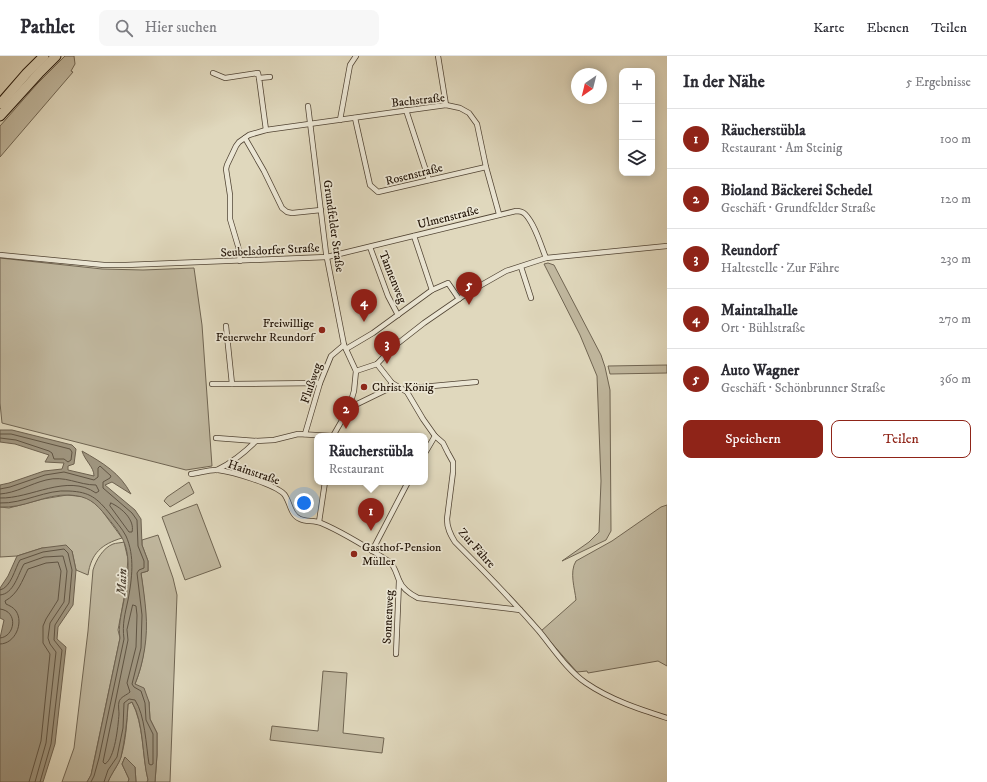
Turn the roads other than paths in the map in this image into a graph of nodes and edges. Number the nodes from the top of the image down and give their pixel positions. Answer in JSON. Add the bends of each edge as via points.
{"nodes":[{"id":1,"x":44,"y":56,"type":"edge"},
{"id":2,"x":56,"y":56,"type":"edge"},
{"id":3,"x":356,"y":56,"type":"edge"},
{"id":4,"x":438,"y":56,"type":"edge"},
{"id":5,"x":213,"y":73,"type":"dead end"},
{"id":6,"x":270,"y":77,"type":"dead end"},
{"id":7,"x":259,"y":78,"type":"junction"},
{"id":8,"x":0,"y":104,"type":"edge"},
{"id":9,"x":446,"y":105,"type":"junction"},
{"id":10,"x":308,"y":106,"type":"dead end"},
{"id":11,"x":406,"y":110,"type":"junction"},
{"id":12,"x":0,"y":116,"type":"edge"},
{"id":13,"x":355,"y":118,"type":"junction"},
{"id":14,"x":340,"y":120,"type":"junction"},
{"id":15,"x":310,"y":124,"type":"junction"},
{"id":16,"x":266,"y":130,"type":"junction"},
{"id":17,"x":245,"y":138,"type":"junction"},
{"id":18,"x":486,"y":167,"type":"junction"},
{"id":19,"x":429,"y":180,"type":"junction"},
{"id":20,"x":320,"y":210,"type":"junction"},
{"id":21,"x":499,"y":214,"type":"junction"},
{"id":22,"x":414,"y":236,"type":"junction"},
{"id":23,"x":667,"y":246,"type":"edge"},
{"id":24,"x":370,"y":247,"type":"junction"},
{"id":25,"x":0,"y":254,"type":"edge"},
{"id":26,"x":327,"y":257,"type":"junction"},
{"id":27,"x":546,"y":258,"type":"junction"},
{"id":28,"x":240,"y":261,"type":"junction"},
{"id":29,"x":521,"y":267,"type":"junction"},
{"id":30,"x":432,"y":290,"type":"junction"},
{"id":31,"x":531,"y":298,"type":"dead end"},
{"id":32,"x":459,"y":299,"type":"junction"},
{"id":33,"x":398,"y":315,"type":"junction"},
{"id":34,"x":226,"y":326,"type":"dead end"},
{"id":35,"x":345,"y":347,"type":"junction"},
{"id":36,"x":377,"y":364,"type":"junction"},
{"id":37,"x":356,"y":372,"type":"junction"},
{"id":38,"x":476,"y":382,"type":"dead end"},
{"id":39,"x":320,"y":383,"type":"junction"},
{"id":40,"x":392,"y":383,"type":"junction"},
{"id":41,"x":212,"y":384,"type":"dead end"},
{"id":42,"x":232,"y":384,"type":"junction"},
{"id":43,"x":407,"y":392,"type":"junction"},
{"id":44,"x":349,"y":408,"type":"junction"},
{"id":45,"x":334,"y":433,"type":"edge"},
{"id":46,"x":305,"y":434,"type":"junction"},
{"id":47,"x":314,"y":435,"type":"edge"},
{"id":48,"x":436,"y":436,"type":"junction"},
{"id":49,"x":216,"y":438,"type":"dead end"},
{"id":50,"x":256,"y":441,"type":"junction"},
{"id":51,"x":428,"y":448,"type":"edge"},
{"id":52,"x":217,"y":470,"type":"junction"},
{"id":53,"x":191,"y":474,"type":"dead end"},
{"id":54,"x":325,"y":485,"type":"edge"},
{"id":55,"x":406,"y":485,"type":"edge"},
{"id":56,"x":319,"y":522,"type":"junction"},
{"id":57,"x":372,"y":551,"type":"junction"},
{"id":58,"x":399,"y":581,"type":"junction"},
{"id":59,"x":520,"y":610,"type":"junction"},
{"id":60,"x":396,"y":654,"type":"dead end"},
{"id":61,"x":667,"y":718,"type":"edge"}],
"edges":[{"from":1,"to":8,"type":"highway"},
{"from":2,"to":12,"type":"highway"},
{"from":3,"to":14,"type":"street","via":[[350,65]]},
{"from":4,"to":9,"type":"street"},
{"from":5,"to":7,"type":"street","via":[[225,78],[258,73]]},
{"from":6,"to":7,"type":"street"},
{"from":7,"to":16,"type":"street"},
{"from":9,"to":11,"type":"street","name":"Bachstraße"},
{"from":9,"to":18,"type":"street","name":"Bachstraße","via":[[469,113],[477,124]]},
{"from":10,"to":15,"type":"street","name":"Grundfelder Straße"},
{"from":11,"to":13,"type":"street","name":"Bachstraße"},
{"from":11,"to":19,"type":"street"},
{"from":13,"to":14,"type":"street","name":"Bachstraße"},
{"from":13,"to":19,"type":"street","name":"Rosenstraße","via":[[370,185],[374,190],[382,192]]},
{"from":14,"to":15,"type":"street","name":"Bachstraße"},
{"from":15,"to":16,"type":"street","name":"Bachstraße"},
{"from":15,"to":20,"type":"street","name":"Grundfelder Straße"},
{"from":16,"to":17,"type":"street","name":"Bachstraße"},
{"from":17,"to":20,"type":"street","via":[[282,208],[292,213]]},
{"from":17,"to":28,"type":"street","via":[[236,146],[226,169],[230,219]]},
{"from":18,"to":19,"type":"street","name":"Rosenstraße"},
{"from":18,"to":21,"type":"street","name":"Bachstraße"},
{"from":20,"to":26,"type":"street","name":"Grundfelder Straße"},
{"from":21,"to":22,"type":"street","name":"Ulmenstraße"},
{"from":21,"to":27,"type":"street","name":"Ulmenstraße","via":[[516,211],[526,215]]},
{"from":22,"to":24,"type":"street","name":"Ulmenstraße"},
{"from":22,"to":30,"type":"street"},
{"from":23,"to":27,"type":"street"},
{"from":24,"to":26,"type":"street","name":"Ulmenstraße"},
{"from":24,"to":33,"type":"street","name":"Tannenweg","via":[[388,296]]},
{"from":25,"to":28,"type":"street","name":"Seubelsdorfer Straße","via":[[104,265]]},
{"from":26,"to":28,"type":"street","name":"Seubelsdorfer Straße"},
{"from":26,"to":35,"type":"street","name":"Grundfelder Straße"},
{"from":27,"to":29,"type":"street"},
{"from":29,"to":31,"type":"street"},
{"from":29,"to":32,"type":"street","via":[[506,271]]},
{"from":30,"to":32,"type":"street","via":[[448,283]]},
{"from":30,"to":33,"type":"street","name":"Flußweg"},
{"from":32,"to":36,"type":"street","via":[[392,348]]},
{"from":33,"to":35,"type":"street","name":"Flußweg","via":[[373,333]]},
{"from":34,"to":42,"type":"street"},
{"from":35,"to":37,"type":"street","name":"Grundfelder Straße"},
{"from":35,"to":39,"type":"street","name":"Flußweg","via":[[331,356]]},
{"from":36,"to":37,"type":"street"},
{"from":36,"to":40,"type":"street","name":"Zur Fähre"},
{"from":37,"to":44,"type":"street"},
{"from":38,"to":43,"type":"street","via":[[411,388]]},
{"from":39,"to":42,"type":"street"},
{"from":39,"to":46,"type":"street","name":"Flußweg"},
{"from":40,"to":43,"type":"street","name":"Zur Fähre"},
{"from":40,"to":44,"type":"street","via":[[388,389]]},
{"from":41,"to":42,"type":"street"},
{"from":43,"to":48,"type":"street","name":"Zur Fähre"},
{"from":44,"to":45,"type":"street"},
{"from":46,"to":47,"type":"street"},
{"from":46,"to":50,"type":"street"},
{"from":48,"to":51,"type":"street"},
{"from":48,"to":59,"type":"street","name":"Zur Fähre","via":[[443,443],[452,462],[452,486],[447,519],[450,534]]},
{"from":49,"to":50,"type":"street"},
{"from":50,"to":52,"type":"street","via":[[243,454]]},
{"from":52,"to":53,"type":"street","name":"Hainstraße"},
{"from":52,"to":56,"type":"street","name":"Hainstraße","via":[[279,490],[286,496],[297,518]]},
{"from":54,"to":56,"type":"street"},
{"from":55,"to":57,"type":"street"},
{"from":56,"to":57,"type":"street","name":"Hainstraße"},
{"from":57,"to":58,"type":"street","name":"Hainstraße","via":[[393,564]]},
{"from":58,"to":59,"type":"street","via":[[408,592],[418,598]]},
{"from":58,"to":60,"type":"street","name":"Sonnenweg"},
{"from":59,"to":61,"type":"street","name":"Zur Fähre","via":[[585,682],[635,709]]}]}
